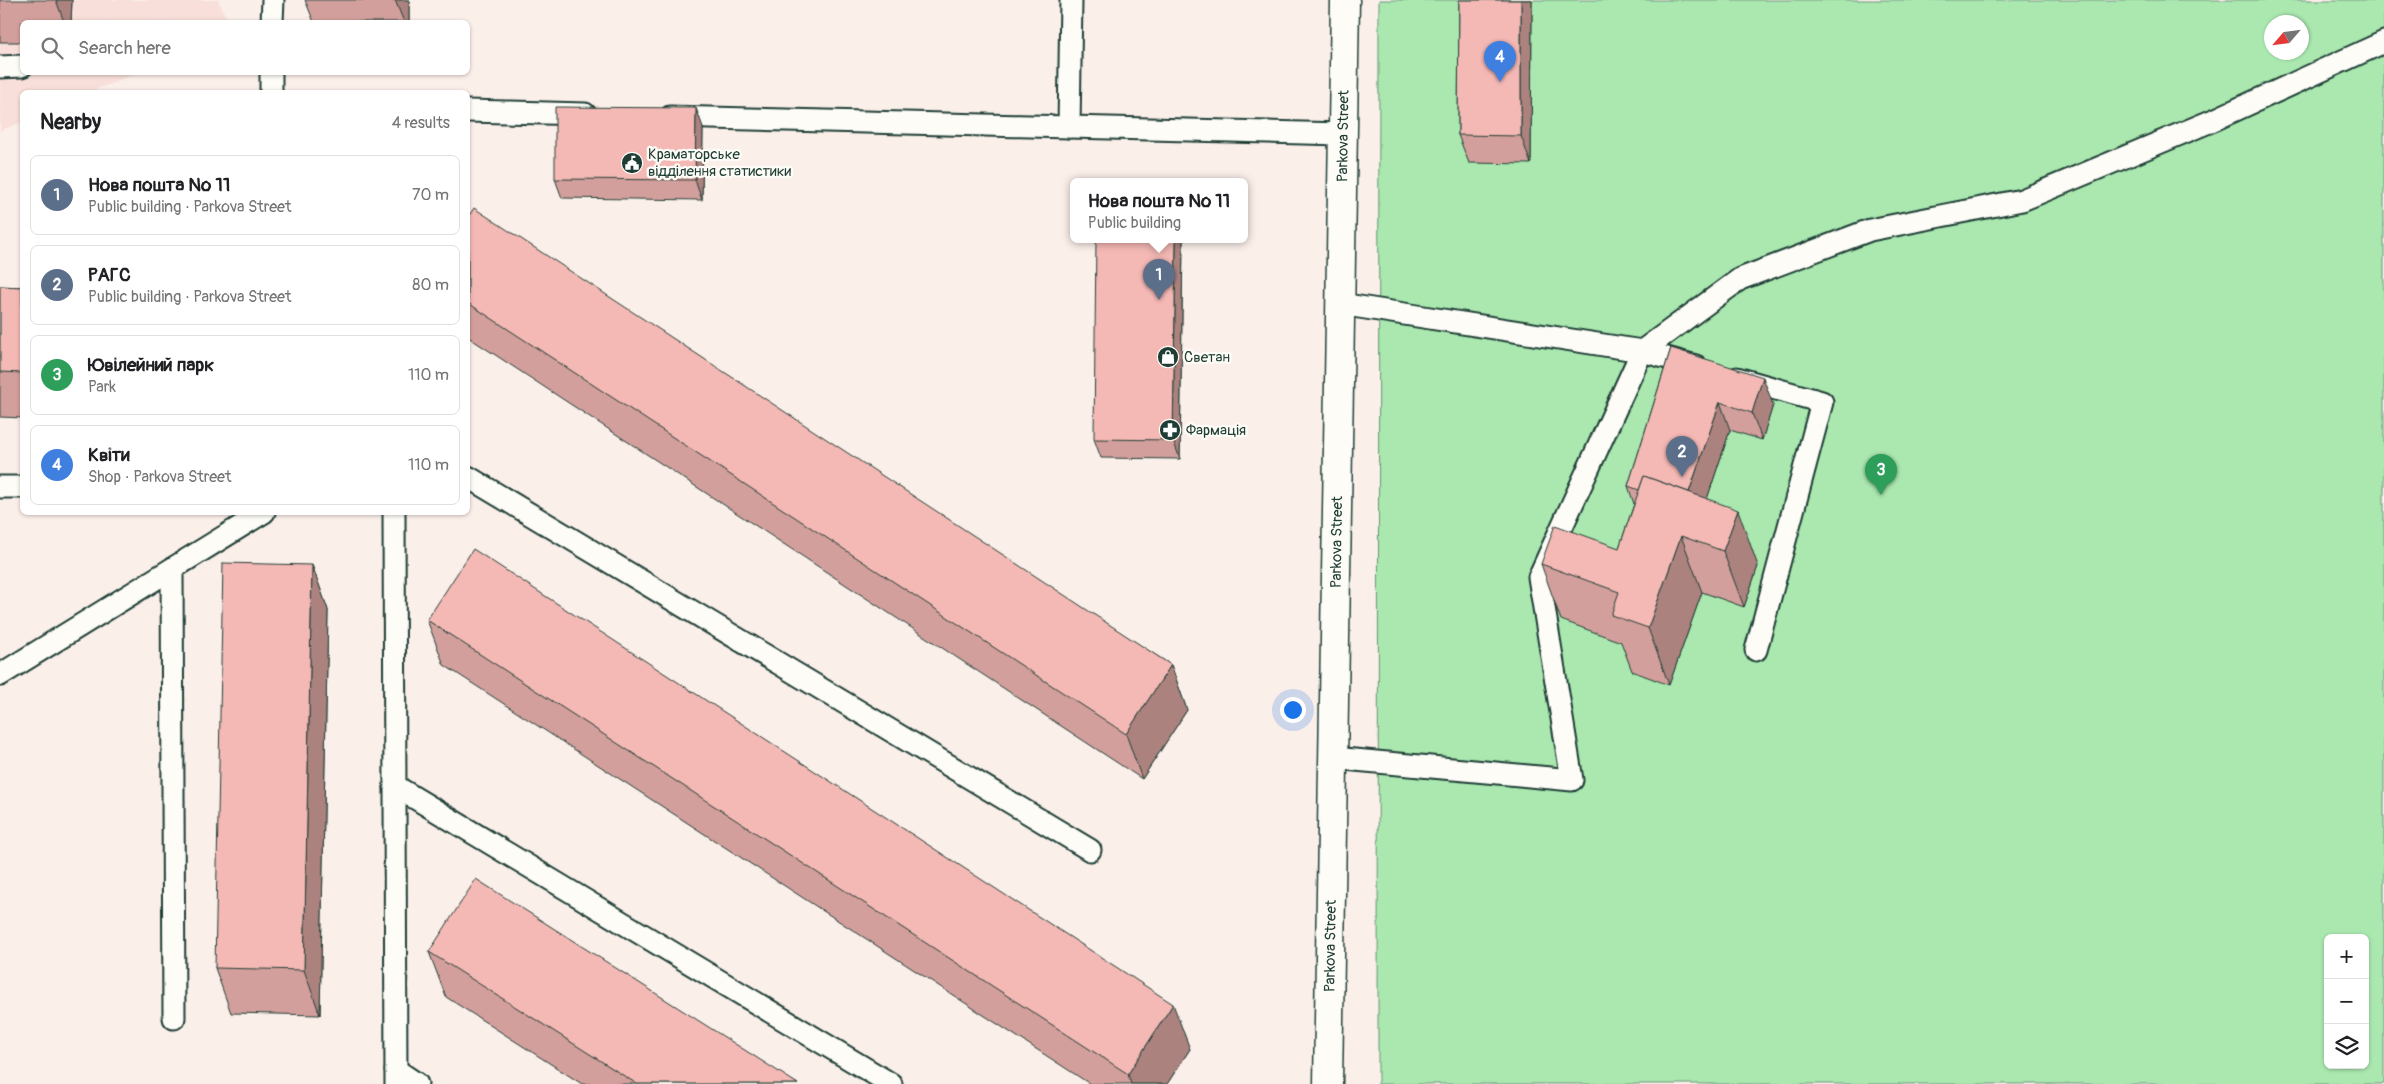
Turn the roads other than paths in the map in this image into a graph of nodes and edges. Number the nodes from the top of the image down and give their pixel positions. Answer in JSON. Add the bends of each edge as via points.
{"nodes":[{"id":1,"x":273,"y":0,"type":"edge"},
{"id":2,"x":1071,"y":0,"type":"edge"},
{"id":3,"x":1345,"y":0,"type":"edge"},
{"id":4,"x":272,"y":20,"type":"edge"},
{"id":5,"x":2384,"y":42,"type":"edge"},
{"id":6,"x":20,"y":66,"type":"edge"},
{"id":7,"x":0,"y":67,"type":"edge"},
{"id":8,"x":271,"y":75,"type":"edge"},
{"id":9,"x":271,"y":90,"type":"edge"},
{"id":10,"x":470,"y":111,"type":"edge"},
{"id":11,"x":606,"y":115,"type":"edge"},
{"id":12,"x":655,"y":116,"type":"edge"},
{"id":13,"x":1069,"y":127,"type":"junction"},
{"id":14,"x":1343,"y":134,"type":"junction"},
{"id":15,"x":1340,"y":304,"type":"junction"},
{"id":16,"x":1642,"y":351,"type":"junction"},
{"id":17,"x":470,"y":478,"type":"edge"},
{"id":18,"x":0,"y":487,"type":"edge"},
{"id":19,"x":20,"y":487,"type":"edge"},
{"id":20,"x":259,"y":515,"type":"edge"},
{"id":21,"x":394,"y":515,"type":"edge"},
{"id":22,"x":172,"y":569,"type":"junction"},
{"id":23,"x":1756,"y":650,"type":"dead end"},
{"id":24,"x":0,"y":675,"type":"edge"},
{"id":25,"x":1333,"y":758,"type":"junction"},
{"id":26,"x":395,"y":786,"type":"junction"},
{"id":27,"x":1090,"y":850,"type":"dead end"},
{"id":28,"x":174,"y":1018,"type":"dead end"},
{"id":29,"x":396,"y":1077,"type":"edge"},
{"id":30,"x":417,"y":1084,"type":"edge"},
{"id":31,"x":891,"y":1084,"type":"edge"},
{"id":32,"x":1328,"y":1084,"type":"edge"}],
"edges":[{"from":1,"to":4,"type":"lane"},
{"from":2,"to":13,"type":"lane"},
{"from":3,"to":14,"type":"street","name":"Parkova Street"},
{"from":5,"to":16,"type":"lane","via":[[2216,119],[2022,200],[1870,230],[1740,279]]},
{"from":6,"to":7,"type":"lane"},
{"from":8,"to":9,"type":"lane"},
{"from":10,"to":11,"type":"lane"},
{"from":12,"to":13,"type":"lane"},
{"from":13,"to":14,"type":"lane"},
{"from":14,"to":15,"type":"street","name":"Parkova Street"},
{"from":15,"to":16,"type":"lane"},
{"from":15,"to":25,"type":"street","name":"Parkova Street"},
{"from":16,"to":23,"type":"lane","via":[[1822,402]]},
{"from":16,"to":25,"type":"lane","via":[[1538,577],[1572,780]]},
{"from":17,"to":27,"type":"lane"},
{"from":18,"to":19,"type":"lane"},
{"from":20,"to":22,"type":"lane"},
{"from":21,"to":26,"type":"lane"},
{"from":22,"to":24,"type":"lane"},
{"from":22,"to":28,"type":"lane"},
{"from":25,"to":32,"type":"street","name":"Parkova Street"},
{"from":26,"to":29,"type":"lane"},
{"from":26,"to":31,"type":"lane"},
{"from":29,"to":30,"type":"lane"}]}
